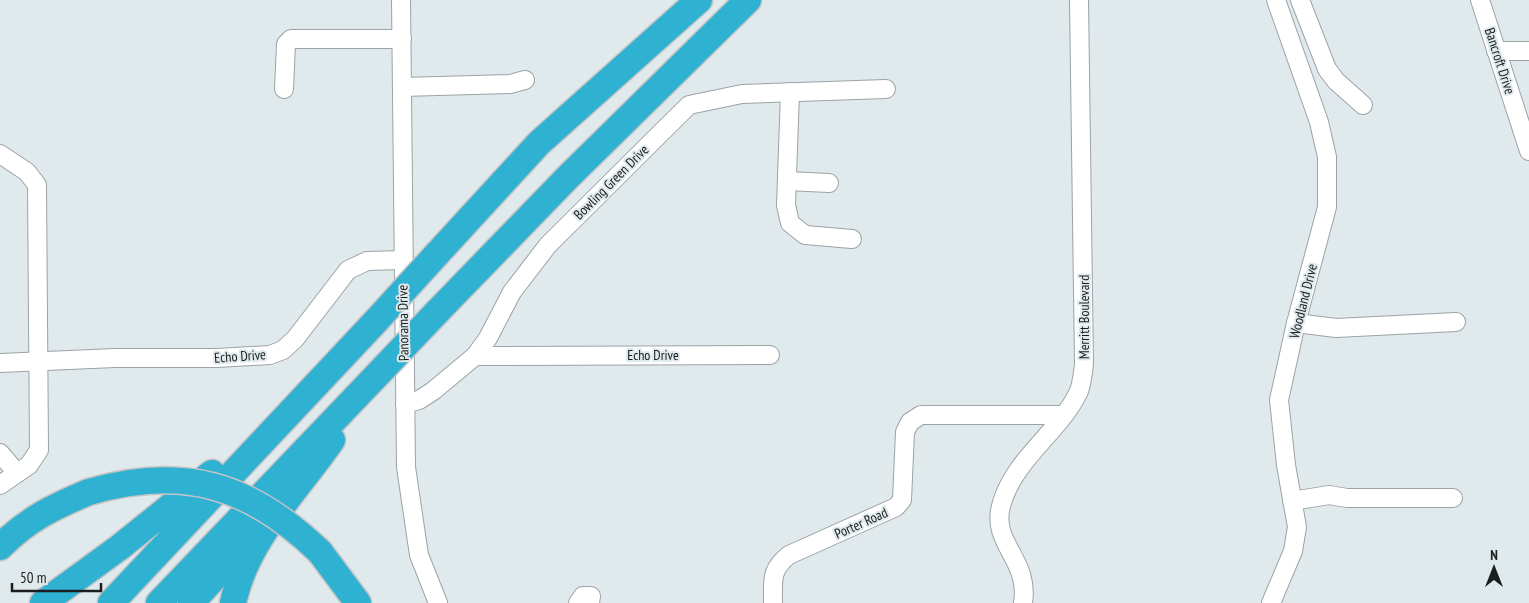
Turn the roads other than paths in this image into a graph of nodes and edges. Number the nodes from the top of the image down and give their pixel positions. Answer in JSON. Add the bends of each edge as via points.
{"nodes":[{"id":1,"x":401,"y":0,"type":"edge"},
{"id":2,"x":699,"y":0,"type":"edge"},
{"id":3,"x":748,"y":0,"type":"edge"},
{"id":4,"x":1080,"y":0,"type":"edge"},
{"id":5,"x":1276,"y":0,"type":"edge"},
{"id":6,"x":1300,"y":0,"type":"edge"},
{"id":7,"x":1480,"y":0,"type":"edge"},
{"id":8,"x":402,"y":39,"type":"junction"},
{"id":9,"x":1496,"y":50,"type":"junction"},
{"id":10,"x":1529,"y":51,"type":"edge"},
{"id":11,"x":525,"y":80,"type":"dead end"},
{"id":12,"x":402,"y":87,"type":"junction"},
{"id":13,"x":284,"y":88,"type":"dead end"},
{"id":14,"x":886,"y":89,"type":"dead end"},
{"id":15,"x":790,"y":92,"type":"junction"},
{"id":16,"x":1364,"y":104,"type":"dead end"},
{"id":17,"x":1529,"y":151,"type":"edge"},
{"id":18,"x":0,"y":154,"type":"edge"},
{"id":19,"x":787,"y":181,"type":"junction"},
{"id":20,"x":829,"y":183,"type":"dead end"},
{"id":21,"x":852,"y":239,"type":"dead end"},
{"id":22,"x":402,"y":260,"type":"junction"},
{"id":23,"x":1456,"y":322,"type":"dead end"},
{"id":24,"x":1296,"y":323,"type":"junction"},
{"id":25,"x":770,"y":355,"type":"dead end"},
{"id":26,"x":475,"y":356,"type":"junction"},
{"id":27,"x":37,"y":362,"type":"junction"},
{"id":28,"x":0,"y":363,"type":"edge"},
{"id":29,"x":378,"y":374,"type":"junction"},
{"id":30,"x":310,"y":393,"type":"junction"},
{"id":31,"x":405,"y":404,"type":"junction"},
{"id":32,"x":1064,"y":415,"type":"junction"},
{"id":33,"x":0,"y":453,"type":"edge"},
{"id":34,"x":17,"y":473,"type":"junction"},
{"id":35,"x":0,"y":485,"type":"edge"},
{"id":36,"x":1453,"y":498,"type":"dead end"},
{"id":37,"x":1292,"y":501,"type":"junction"},
{"id":38,"x":0,"y":547,"type":"edge"},
{"id":39,"x":42,"y":603,"type":"edge"},
{"id":40,"x":111,"y":603,"type":"edge"},
{"id":41,"x":159,"y":603,"type":"edge"},
{"id":42,"x":191,"y":603,"type":"edge"},
{"id":43,"x":233,"y":603,"type":"edge"},
{"id":44,"x":358,"y":603,"type":"edge"},
{"id":45,"x":438,"y":603,"type":"edge"},
{"id":46,"x":578,"y":603,"type":"edge"},
{"id":47,"x":590,"y":603,"type":"edge"},
{"id":48,"x":773,"y":603,"type":"edge"},
{"id":49,"x":1023,"y":603,"type":"edge"},
{"id":50,"x":1271,"y":603,"type":"edge"}],
"edges":[{"from":1,"to":8,"type":"street","name":"Panorama Drive"},
{"from":2,"to":30,"type":"highway","bridge":true,"via":[[539,142]]},
{"from":3,"to":29,"type":"highway","bridge":true,"via":[[568,176]]},
{"from":4,"to":32,"type":"street","name":"Merritt Boulevard","via":[[1084,364],[1080,390]]},
{"from":5,"to":24,"type":"street","name":"Woodland Drive","via":[[1319,122],[1327,157],[1327,207]]},
{"from":6,"to":16,"type":"street","via":[[1327,69],[1336,81]]},
{"from":7,"to":9,"type":"street","name":"Bancroft Drive"},
{"from":8,"to":12,"type":"street","name":"Panorama Drive"},
{"from":8,"to":13,"type":"street","via":[[291,39],[286,44]]},
{"from":9,"to":10,"type":"street"},
{"from":9,"to":17,"type":"street","name":"Bancroft Drive"},
{"from":11,"to":12,"type":"street","via":[[510,84]]},
{"from":12,"to":22,"type":"street","name":"Panorama Drive"},
{"from":14,"to":15,"type":"street","name":"Bowling Green Drive"},
{"from":15,"to":19,"type":"street"},
{"from":15,"to":26,"type":"street","name":"Bowling Green Drive","via":[[742,94],[689,105],[548,245],[512,292]]},
{"from":18,"to":27,"type":"street","via":[[28,172],[37,185]]},
{"from":19,"to":20,"type":"street"},
{"from":19,"to":21,"type":"street","via":[[786,205],[790,223],[805,236]]},
{"from":22,"to":27,"type":"street","name":"Echo Drive","via":[[367,261],[348,270],[295,339],[283,350],[270,355]]},
{"from":22,"to":31,"type":"street","name":"Panorama Drive"},
{"from":23,"to":24,"type":"street","via":[[1336,328]]},
{"from":24,"to":37,"type":"street","name":"Woodland Drive","via":[[1279,400]]},
{"from":25,"to":26,"type":"street","name":"Echo Drive"},
{"from":26,"to":31,"type":"street","name":"Bowling Green Drive","via":[[433,391]]},
{"from":27,"to":28,"type":"street","name":"Echo Drive"},
{"from":27,"to":34,"type":"street","via":[[39,450],[29,465]]},
{"from":29,"to":41,"type":"highway"},
{"from":29,"to":42,"type":"highway"},
{"from":29,"to":43,"type":"highway","via":[[256,545],[246,561]]},
{"from":30,"to":39,"type":"highway","via":[[120,547]]},
{"from":30,"to":40,"type":"highway"},
{"from":31,"to":45,"type":"street","name":"Panorama Drive","via":[[406,467],[419,555]]},
{"from":32,"to":48,"type":"street","name":"Porter Road","via":[[921,415],[910,422],[905,432],[902,500],[896,507],[789,554],[778,563],[773,575]]},
{"from":32,"to":49,"type":"street","name":"Merritt Boulevard","via":[[1035,447],[1016,475],[999,512],[1003,539],[1021,570]]},
{"from":33,"to":34,"type":"street"},
{"from":34,"to":35,"type":"street"},
{"from":36,"to":37,"type":"street","via":[[1347,498],[1329,495]]},
{"from":37,"to":50,"type":"street","name":"Woodland Drive","via":[[1297,527],[1293,551]]},
{"from":38,"to":44,"type":"highway","bridge":true,"via":[[30,520],[89,492],[143,480],[193,482],[214,486],[260,504],[288,524],[320,552]]},
{"from":46,"to":47,"type":"street","via":[[583,596],[591,596]]}]}
